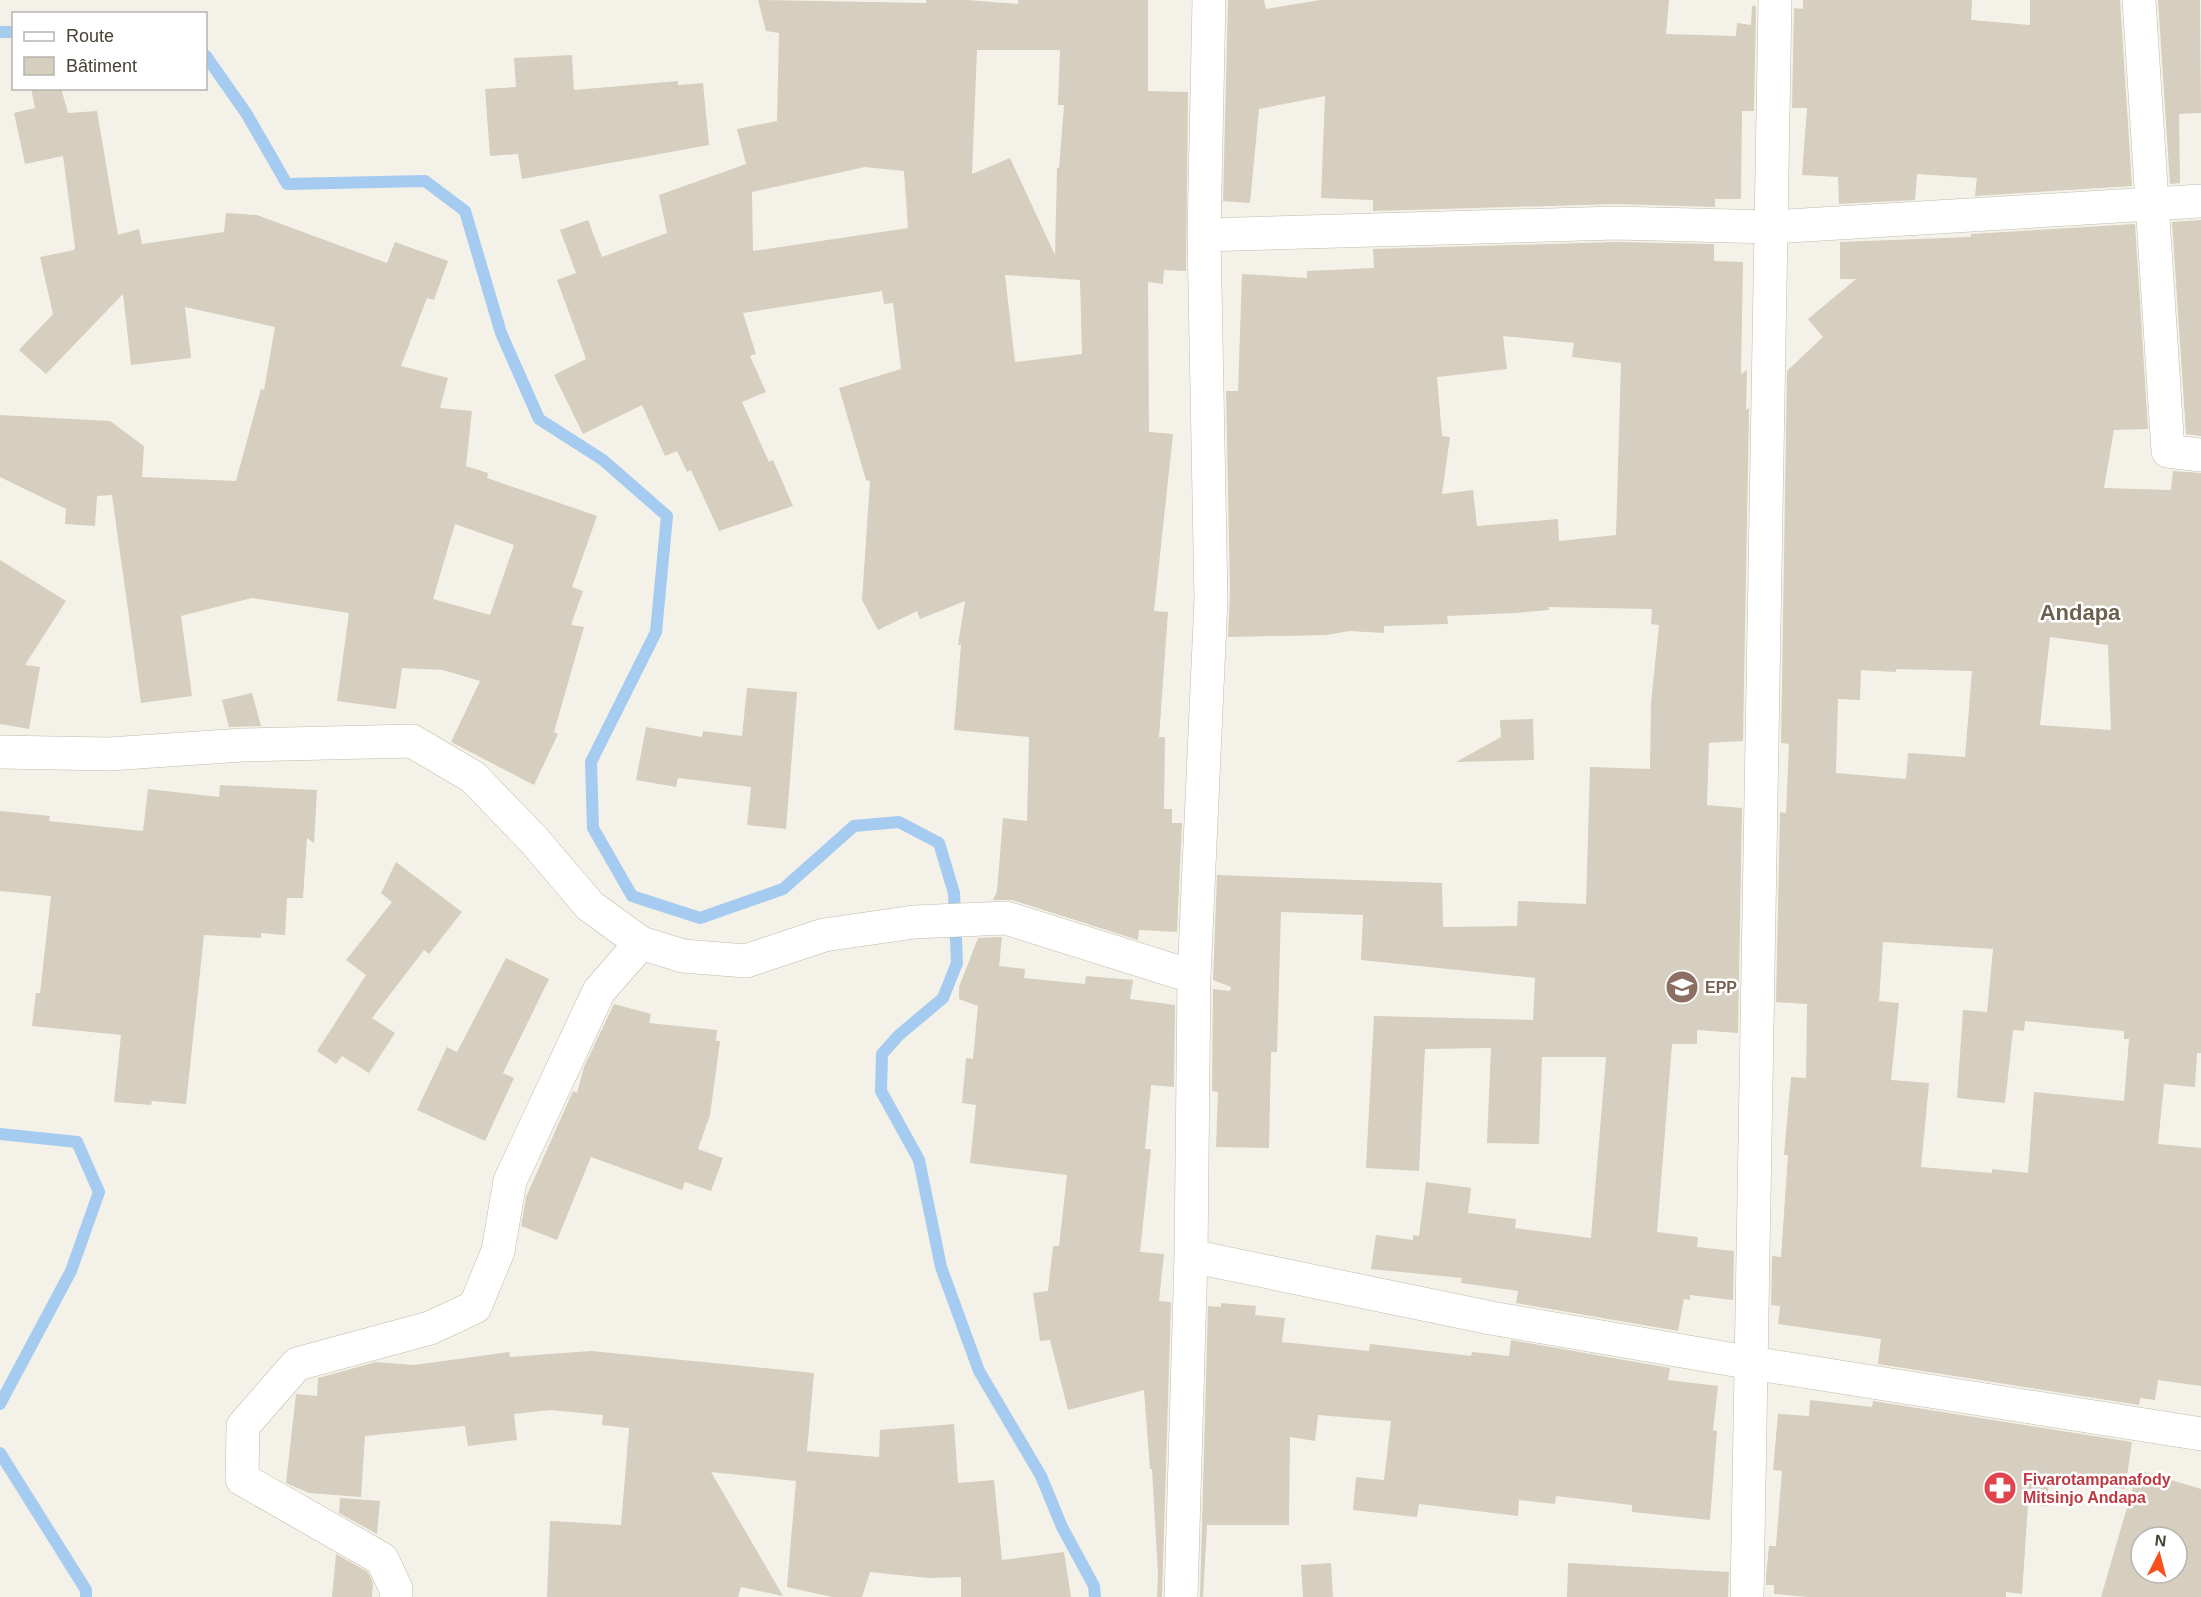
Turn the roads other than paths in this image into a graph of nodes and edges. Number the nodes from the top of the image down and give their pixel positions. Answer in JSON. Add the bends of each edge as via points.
{"nodes":[{"id":1,"x":1209,"y":0,"type":"edge"},
{"id":2,"x":1774,"y":0,"type":"edge"},
{"id":3,"x":2139,"y":0,"type":"edge"},
{"id":4,"x":2201,"y":201,"type":"edge"},
{"id":5,"x":2151,"y":204,"type":"junction"},
{"id":6,"x":1772,"y":227,"type":"junction"},
{"id":7,"x":1204,"y":236,"type":"junction"},
{"id":8,"x":2201,"y":455,"type":"edge"},
{"id":9,"x":0,"y":752,"type":"edge"},
{"id":10,"x":641,"y":943,"type":"junction"},
{"id":11,"x":1194,"y":977,"type":"junction"},
{"id":12,"x":1191,"y":1256,"type":"junction"},
{"id":13,"x":1752,"y":1363,"type":"junction"},
{"id":14,"x":2201,"y":1434,"type":"edge"},
{"id":15,"x":396,"y":1597,"type":"edge"},
{"id":16,"x":1181,"y":1597,"type":"edge"},
{"id":17,"x":1747,"y":1597,"type":"edge"}],
"edges":[{"from":1,"to":7,"type":"street"},
{"from":2,"to":6,"type":"street"},
{"from":3,"to":5,"type":"street"},
{"from":4,"to":5,"type":"street"},
{"from":5,"to":6,"type":"street"},
{"from":5,"to":8,"type":"street","via":[[2168,451]]},
{"from":6,"to":7,"type":"street","via":[[1616,223]]},
{"from":6,"to":13,"type":"street"},
{"from":7,"to":11,"type":"street","via":[[1211,599]]},
{"from":9,"to":10,"type":"street","via":[[110,754],[243,745],[412,741],[473,777],[590,906]]},
{"from":10,"to":11,"type":"street","via":[[683,956],[746,961],[824,935],[914,922],[1006,918]]},
{"from":10,"to":15,"type":"street","via":[[599,991],[510,1181],[498,1251],[475,1307],[430,1328],[297,1364],[243,1426],[242,1479],[382,1559]]},
{"from":11,"to":12,"type":"street"},
{"from":12,"to":13,"type":"street","via":[[1491,1318]]},
{"from":12,"to":16,"type":"street"},
{"from":13,"to":14,"type":"street"},
{"from":13,"to":17,"type":"street"}]}
